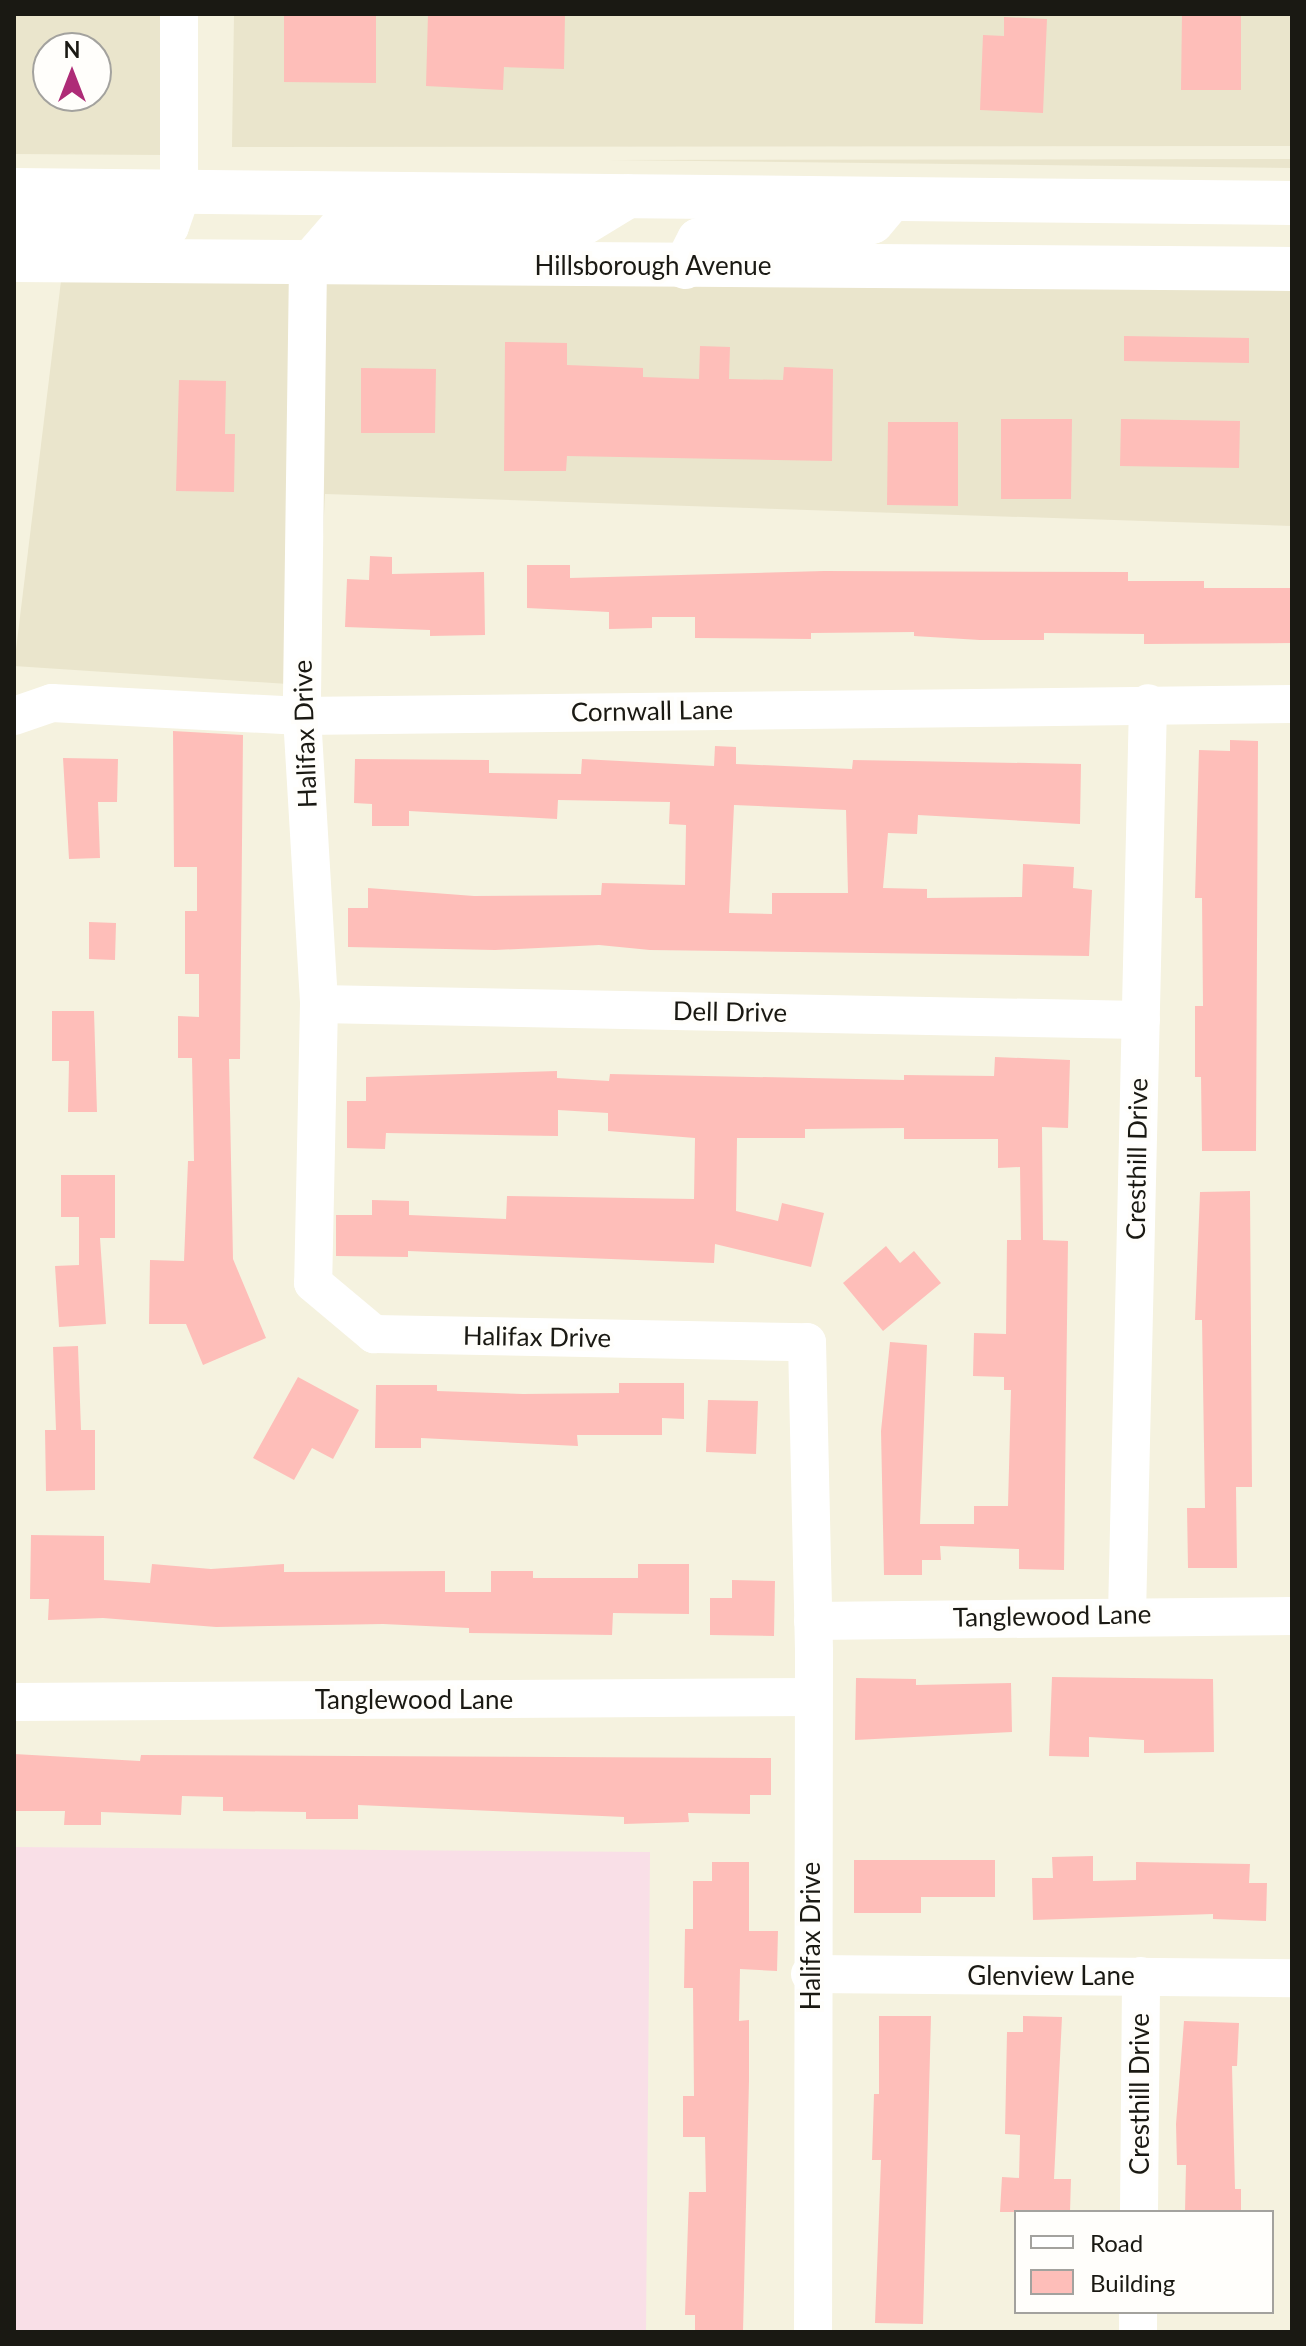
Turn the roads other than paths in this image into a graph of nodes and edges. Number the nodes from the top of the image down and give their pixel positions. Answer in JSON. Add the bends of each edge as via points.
{"nodes":[{"id":1,"x":179,"y":14,"type":"edge"},
{"id":2,"x":14,"y":190,"type":"edge"},
{"id":3,"x":179,"y":191,"type":"junction"},
{"id":4,"x":628,"y":196,"type":"junction"},
{"id":5,"x":891,"y":199,"type":"junction"},
{"id":6,"x":1292,"y":203,"type":"edge"},
{"id":7,"x":14,"y":227,"type":"edge"},
{"id":8,"x":14,"y":260,"type":"edge"},
{"id":9,"x":308,"y":266,"type":"junction"},
{"id":10,"x":685,"y":267,"type":"junction"},
{"id":11,"x":1292,"y":269,"type":"edge"},
{"id":12,"x":1148,"y":703,"type":"junction"},
{"id":13,"x":1292,"y":704,"type":"edge"},
{"id":14,"x":14,"y":716,"type":"edge"},
{"id":15,"x":302,"y":716,"type":"junction"},
{"id":16,"x":319,"y":1004,"type":"junction"},
{"id":17,"x":1141,"y":1020,"type":"junction"},
{"id":18,"x":1127,"y":1615,"type":"junction"},
{"id":19,"x":1292,"y":1616,"type":"edge"},
{"id":20,"x":813,"y":1621,"type":"junction"},
{"id":21,"x":813,"y":1697,"type":"junction"},
{"id":22,"x":14,"y":1702,"type":"edge"},
{"id":23,"x":810,"y":1974,"type":"junction"},
{"id":24,"x":1141,"y":1976,"type":"junction"},
{"id":25,"x":1292,"y":1978,"type":"edge"},
{"id":26,"x":1139,"y":2210,"type":"edge"},
{"id":27,"x":813,"y":2332,"type":"edge"}],
"edges":[{"from":1,"to":3,"type":"street"},
{"from":2,"to":3,"type":"main road"},
{"from":3,"to":4,"type":"main road"},
{"from":3,"to":7,"type":"main road","via":[[167,226]]},
{"from":4,"to":5,"type":"main road"},
{"from":4,"to":9,"type":"main road","via":[[574,229],[340,229]]},
{"from":5,"to":6,"type":"main road"},
{"from":5,"to":10,"type":"main road","via":[[872,222],[845,230],[699,240]]},
{"from":8,"to":9,"type":"main road","name":"Hillsborough Avenue"},
{"from":9,"to":10,"type":"main road","name":"Hillsborough Avenue"},
{"from":9,"to":15,"type":"street","name":"Halifax Drive"},
{"from":10,"to":11,"type":"main road","name":"Hillsborough Avenue"},
{"from":12,"to":13,"type":"street","name":"Cornwall Lane"},
{"from":12,"to":15,"type":"street","name":"Cornwall Lane"},
{"from":12,"to":17,"type":"street","name":"Cresthill Drive"},
{"from":14,"to":15,"type":"street","name":"Cornwall Lane","via":[[52,703]]},
{"from":15,"to":16,"type":"street","name":"Halifax Drive"},
{"from":16,"to":17,"type":"street","name":"Dell Drive"},
{"from":16,"to":20,"type":"street","name":"Halifax Drive","via":[[313,1283],[374,1334],[807,1342]]},
{"from":17,"to":18,"type":"street","name":"Cresthill Drive"},
{"from":18,"to":19,"type":"street","name":"Tanglewood Lane"},
{"from":18,"to":20,"type":"street","name":"Tanglewood Lane"},
{"from":20,"to":21,"type":"street","name":"Halifax Drive"},
{"from":21,"to":22,"type":"street","name":"Tanglewood Lane"},
{"from":21,"to":23,"type":"street","name":"Halifax Drive"},
{"from":23,"to":24,"type":"street","name":"Glenview Lane"},
{"from":23,"to":27,"type":"street","name":"Halifax Drive"},
{"from":24,"to":25,"type":"street","name":"Glenview Lane"},
{"from":24,"to":26,"type":"street","name":"Cresthill Drive"}]}
